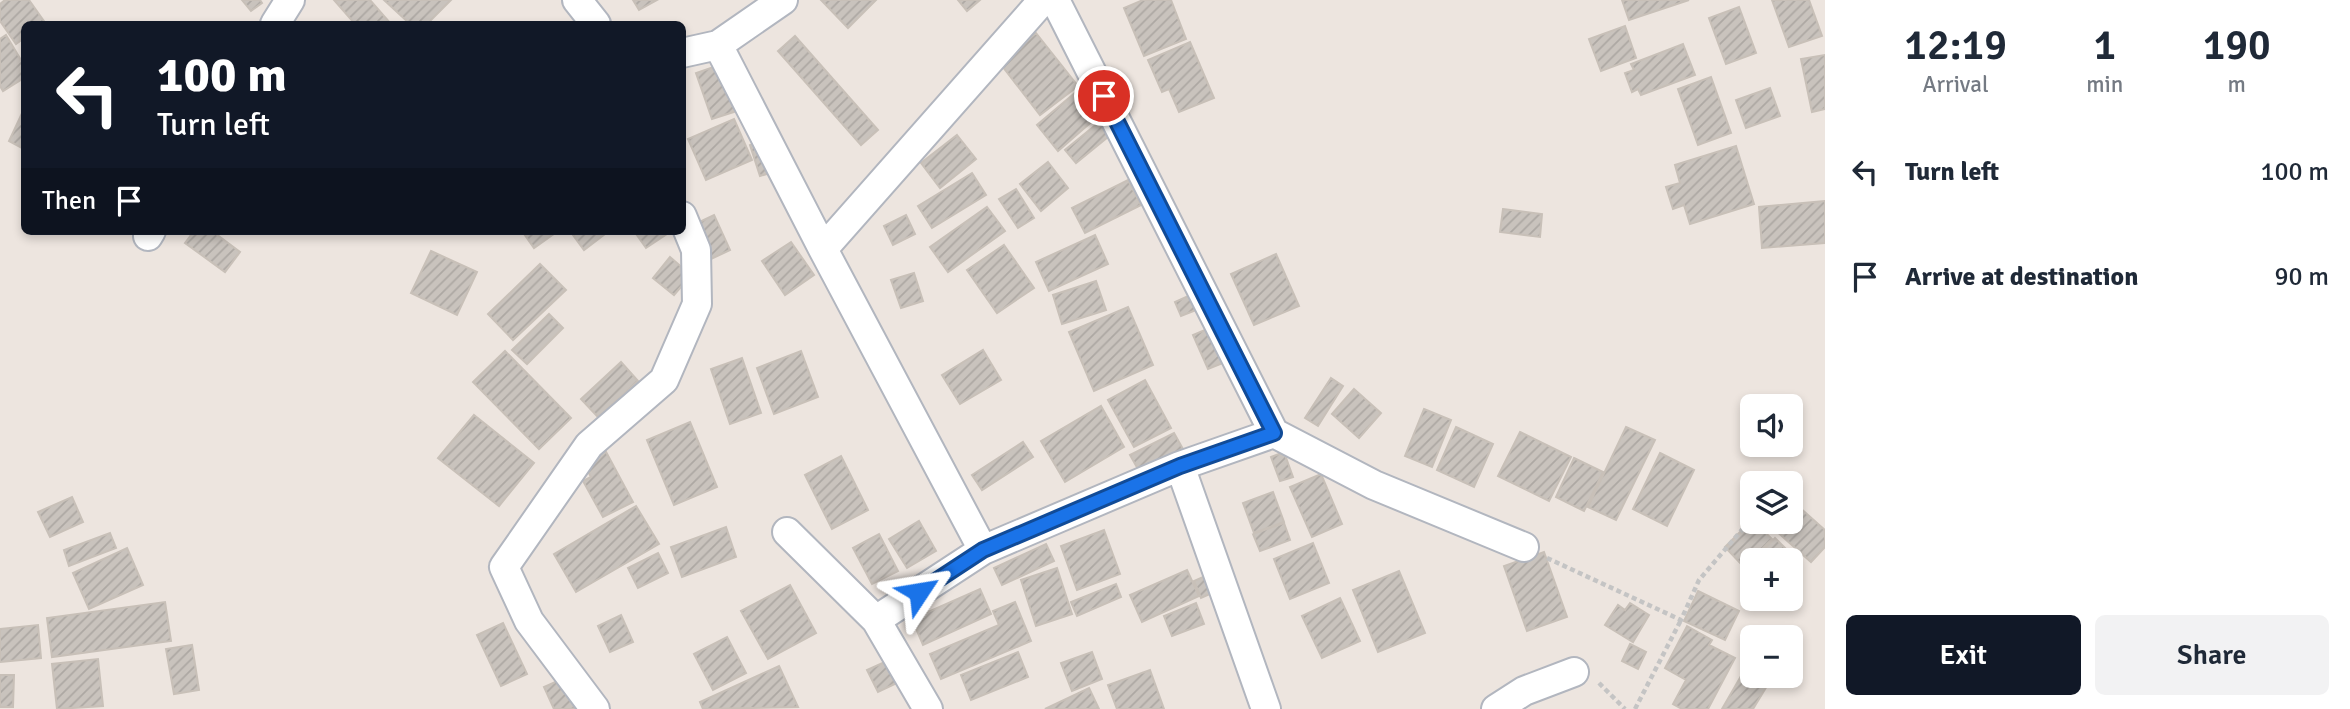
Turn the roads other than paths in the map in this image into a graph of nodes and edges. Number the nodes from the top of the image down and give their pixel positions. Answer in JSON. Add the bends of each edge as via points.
{"nodes":[{"id":1,"x":577,"y":0,"type":"edge"},
{"id":2,"x":783,"y":0,"type":"edge"},
{"id":3,"x":1043,"y":0,"type":"edge"},
{"id":4,"x":1055,"y":0,"type":"edge"},
{"id":5,"x":594,"y":21,"type":"edge"},
{"id":6,"x":718,"y":45,"type":"junction"},
{"id":7,"x":686,"y":52,"type":"edge"},
{"id":8,"x":686,"y":226,"type":"edge"},
{"id":9,"x":822,"y":249,"type":"junction"},
{"id":10,"x":1274,"y":433,"type":"junction"},
{"id":11,"x":1180,"y":466,"type":"junction"},
{"id":12,"x":787,"y":532,"type":"dead end"},
{"id":13,"x":1524,"y":547,"type":"road end"},
{"id":14,"x":983,"y":550,"type":"junction"},
{"id":15,"x":876,"y":620,"type":"junction"},
{"id":16,"x":1574,"y":671,"type":"road end"},
{"id":17,"x":595,"y":709,"type":"edge"},
{"id":18,"x":928,"y":709,"type":"edge"},
{"id":19,"x":1266,"y":709,"type":"edge"},
{"id":20,"x":1496,"y":709,"type":"edge"}],
"edges":[{"from":1,"to":5,"type":"street"},
{"from":2,"to":6,"type":"street"},
{"from":3,"to":9,"type":"street"},
{"from":4,"to":10,"type":"street"},
{"from":6,"to":7,"type":"street"},
{"from":6,"to":9,"type":"street"},
{"from":8,"to":17,"type":"street","via":[[695,250],[697,304],[664,380],[589,446],[503,567],[530,621]]},
{"from":9,"to":14,"type":"street"},
{"from":10,"to":11,"type":"street"},
{"from":10,"to":13,"type":"street","via":[[1374,485]]},
{"from":11,"to":14,"type":"street"},
{"from":11,"to":19,"type":"street"},
{"from":12,"to":15,"type":"street"},
{"from":14,"to":15,"type":"street"},
{"from":15,"to":18,"type":"street"},
{"from":16,"to":20,"type":"street","via":[[1524,691]]}]}
